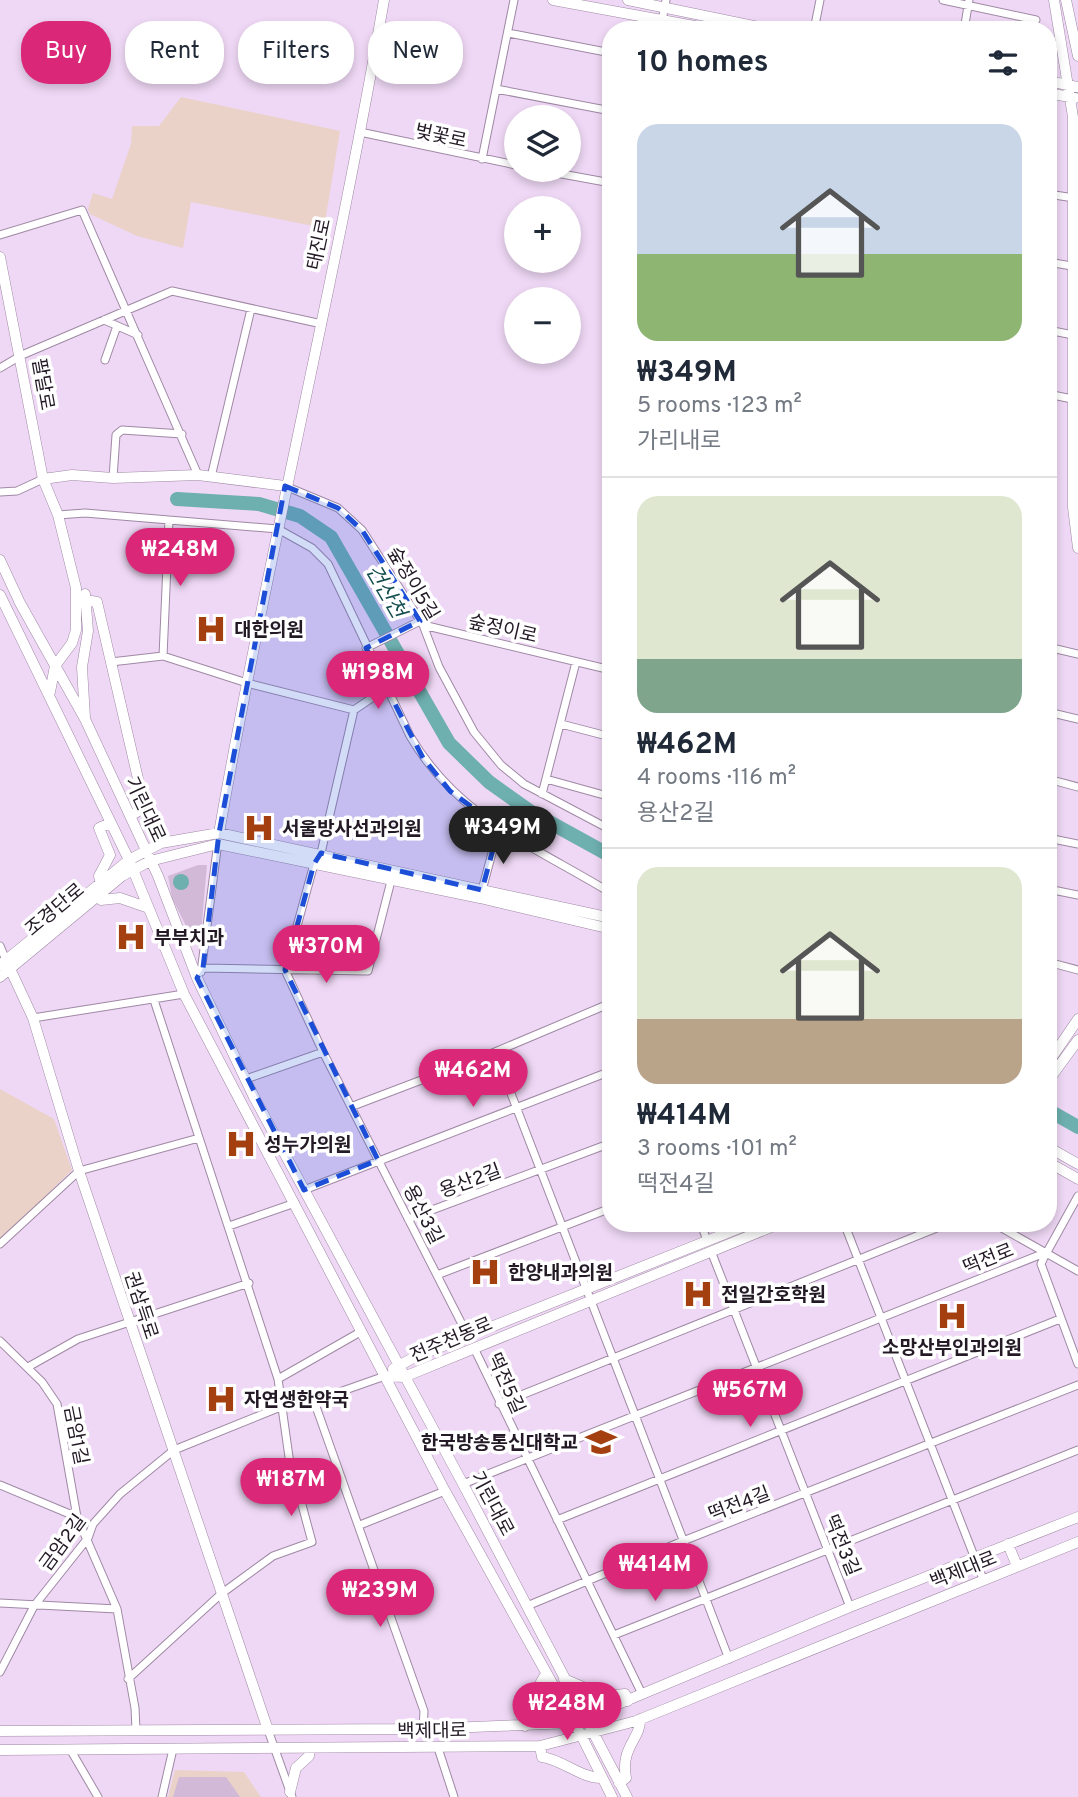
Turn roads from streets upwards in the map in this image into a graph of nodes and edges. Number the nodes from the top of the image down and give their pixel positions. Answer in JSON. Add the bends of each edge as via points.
{"nodes":[{"id":1,"x":384,"y":0,"type":"edge"},
{"id":2,"x":514,"y":0,"type":"edge"},
{"id":3,"x":553,"y":0,"type":"edge"},
{"id":4,"x":628,"y":0,"type":"edge"},
{"id":5,"x":820,"y":0,"type":"edge"},
{"id":6,"x":943,"y":0,"type":"edge"},
{"id":7,"x":1054,"y":0,"type":"edge"},
{"id":8,"x":1066,"y":0,"type":"edge"},
{"id":9,"x":665,"y":3,"type":"edge"},
{"id":10,"x":969,"y":3,"type":"edge"},
{"id":11,"x":1035,"y":20,"type":"dead end"},
{"id":12,"x":648,"y":21,"type":"edge"},
{"id":13,"x":662,"y":21,"type":"edge"},
{"id":14,"x":738,"y":21,"type":"edge"},
{"id":15,"x":816,"y":21,"type":"edge"},
{"id":16,"x":966,"y":21,"type":"edge"},
{"id":17,"x":508,"y":33,"type":"junction"},
{"id":18,"x":602,"y":51,"type":"edge"},
{"id":19,"x":1078,"y":56,"type":"edge"},
{"id":20,"x":1074,"y":86,"type":"edge"},
{"id":21,"x":496,"y":89,"type":"junction"},
{"id":22,"x":1057,"y":95,"type":"edge"},
{"id":23,"x":1075,"y":98,"type":"edge"},
{"id":24,"x":602,"y":109,"type":"edge"},
{"id":25,"x":360,"y":132,"type":"junction"},
{"id":26,"x":482,"y":159,"type":"junction"},
{"id":27,"x":504,"y":163,"type":"edge"},
{"id":28,"x":581,"y":178,"type":"edge"},
{"id":29,"x":602,"y":181,"type":"edge"},
{"id":30,"x":1057,"y":195,"type":"edge"},
{"id":31,"x":1074,"y":198,"type":"junction"},
{"id":32,"x":0,"y":235,"type":"edge"},
{"id":33,"x":0,"y":257,"type":"edge"},
{"id":34,"x":1057,"y":264,"type":"edge"},
{"id":35,"x":1076,"y":267,"type":"edge"},
{"id":36,"x":251,"y":309,"type":"junction"},
{"id":37,"x":127,"y":311,"type":"junction"},
{"id":38,"x":104,"y":320,"type":"junction"},
{"id":39,"x":322,"y":324,"type":"junction"},
{"id":40,"x":117,"y":326,"type":"junction"},
{"id":41,"x":1057,"y":332,"type":"edge"},
{"id":42,"x":1073,"y":335,"type":"junction"},
{"id":43,"x":138,"y":336,"type":"junction"},
{"id":44,"x":22,"y":355,"type":"junction"},
{"id":45,"x":106,"y":360,"type":"dead end"},
{"id":46,"x":0,"y":368,"type":"edge"},
{"id":47,"x":1057,"y":396,"type":"edge"},
{"id":48,"x":1072,"y":400,"type":"junction"},
{"id":49,"x":182,"y":433,"type":"junction"},
{"id":50,"x":198,"y":475,"type":"junction"},
{"id":51,"x":211,"y":477,"type":"junction"},
{"id":52,"x":1075,"y":477,"type":"edge"},
{"id":53,"x":113,"y":478,"type":"junction"},
{"id":54,"x":43,"y":479,"type":"junction"},
{"id":55,"x":285,"y":490,"type":"junction"},
{"id":56,"x":0,"y":492,"type":"edge"},
{"id":57,"x":58,"y":515,"type":"junction"},
{"id":58,"x":169,"y":520,"type":"junction"},
{"id":59,"x":279,"y":525,"type":"junction"},
{"id":60,"x":1078,"y":548,"type":"edge"},
{"id":61,"x":0,"y":560,"type":"edge"},
{"id":62,"x":76,"y":588,"type":"junction"},
{"id":63,"x":0,"y":595,"type":"edge"},
{"id":64,"x":86,"y":600,"type":"junction"},
{"id":65,"x":421,"y":623,"type":"junction"},
{"id":66,"x":369,"y":646,"type":"junction"},
{"id":67,"x":1057,"y":649,"type":"edge"},
{"id":68,"x":1078,"y":654,"type":"edge"},
{"id":69,"x":163,"y":656,"type":"junction"},
{"id":70,"x":111,"y":662,"type":"junction"},
{"id":71,"x":576,"y":662,"type":"junction"},
{"id":72,"x":55,"y":666,"type":"junction"},
{"id":73,"x":602,"y":668,"type":"edge"},
{"id":74,"x":247,"y":682,"type":"junction"},
{"id":75,"x":385,"y":689,"type":"junction"},
{"id":76,"x":50,"y":693,"type":"junction"},
{"id":77,"x":354,"y":710,"type":"junction"},
{"id":78,"x":1057,"y":714,"type":"edge"},
{"id":79,"x":85,"y":719,"type":"junction"},
{"id":80,"x":1078,"y":719,"type":"edge"},
{"id":81,"x":561,"y":724,"type":"junction"},
{"id":82,"x":602,"y":735,"type":"edge"},
{"id":83,"x":546,"y":779,"type":"junction"},
{"id":84,"x":1057,"y":781,"type":"edge"},
{"id":85,"x":1078,"y":787,"type":"edge"},
{"id":86,"x":542,"y":794,"type":"junction"},
{"id":87,"x":602,"y":795,"type":"edge"},
{"id":88,"x":130,"y":816,"type":"junction"},
{"id":89,"x":110,"y":823,"type":"junction"},
{"id":90,"x":602,"y":825,"type":"edge"},
{"id":91,"x":499,"y":827,"type":"junction"},
{"id":92,"x":219,"y":833,"type":"junction"},
{"id":93,"x":1057,"y":840,"type":"edge"},
{"id":94,"x":1078,"y":844,"type":"edge"},
{"id":95,"x":218,"y":845,"type":"junction"},
{"id":96,"x":321,"y":853,"type":"junction"},
{"id":97,"x":148,"y":856,"type":"junction"},
{"id":98,"x":314,"y":864,"type":"junction"},
{"id":99,"x":131,"y":865,"type":"junction"},
{"id":100,"x":392,"y":875,"type":"junction"},
{"id":101,"x":101,"y":884,"type":"junction"},
{"id":102,"x":602,"y":888,"type":"edge"},
{"id":103,"x":1057,"y":891,"type":"edge"},
{"id":104,"x":481,"y":894,"type":"junction"},
{"id":105,"x":1078,"y":895,"type":"edge"},
{"id":106,"x":98,"y":896,"type":"junction"},
{"id":107,"x":146,"y":907,"type":"junction"},
{"id":108,"x":602,"y":916,"type":"edge"},
{"id":109,"x":602,"y":927,"type":"edge"},
{"id":110,"x":0,"y":946,"type":"edge"},
{"id":111,"x":6,"y":964,"type":"edge"},
{"id":112,"x":1057,"y":964,"type":"edge"},
{"id":113,"x":203,"y":968,"type":"junction"},
{"id":114,"x":285,"y":970,"type":"junction"},
{"id":115,"x":1078,"y":970,"type":"edge"},
{"id":116,"x":0,"y":977,"type":"edge"},
{"id":117,"x":197,"y":978,"type":"junction"},
{"id":118,"x":184,"y":994,"type":"junction"},
{"id":119,"x":154,"y":1000,"type":"junction"},
{"id":120,"x":602,"y":1007,"type":"edge"},
{"id":121,"x":33,"y":1018,"type":"junction"},
{"id":122,"x":1078,"y":1019,"type":"edge"},
{"id":123,"x":1078,"y":1040,"type":"edge"},
{"id":124,"x":1057,"y":1050,"type":"edge"},
{"id":125,"x":323,"y":1052,"type":"junction"},
{"id":126,"x":495,"y":1052,"type":"junction"},
{"id":127,"x":1057,"y":1068,"type":"edge"},
{"id":128,"x":602,"y":1074,"type":"edge"},
{"id":129,"x":246,"y":1079,"type":"junction"},
{"id":130,"x":353,"y":1106,"type":"junction"},
{"id":131,"x":517,"y":1108,"type":"junction"},
{"id":132,"x":199,"y":1138,"type":"junction"},
{"id":133,"x":602,"y":1147,"type":"edge"},
{"id":134,"x":1057,"y":1152,"type":"edge"},
{"id":135,"x":378,"y":1160,"type":"junction"},
{"id":136,"x":1078,"y":1164,"type":"edge"},
{"id":137,"x":1057,"y":1167,"type":"edge"},
{"id":138,"x":542,"y":1170,"type":"junction"},
{"id":139,"x":79,"y":1171,"type":"junction"},
{"id":140,"x":1078,"y":1179,"type":"edge"},
{"id":141,"x":303,"y":1190,"type":"junction"},
{"id":142,"x":1078,"y":1196,"type":"edge"},
{"id":143,"x":295,"y":1203,"type":"junction"},
{"id":144,"x":602,"y":1212,"type":"edge"},
{"id":145,"x":408,"y":1219,"type":"junction"},
{"id":146,"x":229,"y":1226,"type":"junction"},
{"id":147,"x":565,"y":1228,"type":"junction"},
{"id":148,"x":704,"y":1232,"type":"edge"},
{"id":149,"x":735,"y":1232,"type":"edge"},
{"id":150,"x":753,"y":1232,"type":"edge"},
{"id":151,"x":848,"y":1232,"type":"edge"},
{"id":152,"x":926,"y":1232,"type":"edge"},
{"id":153,"x":1010,"y":1232,"type":"edge"},
{"id":154,"x":0,"y":1244,"type":"edge"},
{"id":155,"x":709,"y":1246,"type":"junction"},
{"id":156,"x":1047,"y":1252,"type":"junction"},
{"id":157,"x":858,"y":1259,"type":"junction"},
{"id":158,"x":1078,"y":1271,"type":"edge"},
{"id":159,"x":437,"y":1275,"type":"junction"},
{"id":160,"x":249,"y":1283,"type":"junction"},
{"id":161,"x":587,"y":1295,"type":"junction"},
{"id":162,"x":733,"y":1310,"type":"junction"},
{"id":163,"x":883,"y":1317,"type":"junction"},
{"id":164,"x":1060,"y":1319,"type":"junction"},
{"id":165,"x":128,"y":1320,"type":"junction"},
{"id":166,"x":362,"y":1331,"type":"junction"},
{"id":167,"x":468,"y":1336,"type":"junction"},
{"id":168,"x":0,"y":1342,"type":"edge"},
{"id":169,"x":474,"y":1348,"type":"junction"},
{"id":170,"x":611,"y":1358,"type":"junction"},
{"id":171,"x":1078,"y":1364,"type":"edge"},
{"id":172,"x":398,"y":1365,"type":"junction"},
{"id":173,"x":28,"y":1367,"type":"junction"},
{"id":174,"x":756,"y":1369,"type":"junction"},
{"id":175,"x":385,"y":1376,"type":"junction"},
{"id":176,"x":404,"y":1377,"type":"junction"},
{"id":177,"x":278,"y":1379,"type":"junction"},
{"id":178,"x":908,"y":1381,"type":"junction"},
{"id":179,"x":1078,"y":1385,"type":"edge"},
{"id":180,"x":314,"y":1401,"type":"junction"},
{"id":181,"x":499,"y":1404,"type":"junction"},
{"id":182,"x":283,"y":1406,"type":"junction"},
{"id":183,"x":636,"y":1416,"type":"junction"},
{"id":184,"x":782,"y":1432,"type":"junction"},
{"id":185,"x":932,"y":1443,"type":"junction"},
{"id":186,"x":174,"y":1450,"type":"junction"},
{"id":187,"x":1076,"y":1451,"type":"edge"},
{"id":188,"x":525,"y":1458,"type":"junction"},
{"id":189,"x":659,"y":1480,"type":"junction"},
{"id":190,"x":463,"y":1484,"type":"junction"},
{"id":191,"x":0,"y":1485,"type":"edge"},
{"id":192,"x":446,"y":1491,"type":"junction"},
{"id":193,"x":806,"y":1494,"type":"junction"},
{"id":194,"x":953,"y":1498,"type":"junction"},
{"id":195,"x":77,"y":1517,"type":"junction"},
{"id":196,"x":1078,"y":1517,"type":"edge"},
{"id":197,"x":557,"y":1520,"type":"junction"},
{"id":198,"x":360,"y":1525,"type":"junction"},
{"id":199,"x":88,"y":1538,"type":"junction"},
{"id":200,"x":683,"y":1541,"type":"junction"},
{"id":201,"x":1078,"y":1542,"type":"edge"},
{"id":202,"x":1008,"y":1544,"type":"junction"},
{"id":203,"x":827,"y":1549,"type":"junction"},
{"id":204,"x":975,"y":1557,"type":"junction"},
{"id":205,"x":1017,"y":1566,"type":"junction"},
{"id":206,"x":984,"y":1579,"type":"junction"},
{"id":207,"x":587,"y":1580,"type":"junction"},
{"id":208,"x":220,"y":1594,"type":"junction"},
{"id":209,"x":707,"y":1598,"type":"junction"},
{"id":210,"x":0,"y":1603,"type":"edge"},
{"id":211,"x":34,"y":1605,"type":"junction"},
{"id":212,"x":527,"y":1606,"type":"junction"},
{"id":213,"x":850,"y":1607,"type":"junction"},
{"id":214,"x":117,"y":1609,"type":"junction"},
{"id":215,"x":614,"y":1635,"type":"junction"},
{"id":216,"x":729,"y":1659,"type":"junction"},
{"id":217,"x":0,"y":1672,"type":"edge"},
{"id":218,"x":546,"y":1674,"type":"junction"},
{"id":219,"x":128,"y":1679,"type":"junction"},
{"id":220,"x":564,"y":1679,"type":"junction"},
{"id":221,"x":642,"y":1694,"type":"junction"},
{"id":222,"x":628,"y":1701,"type":"junction"},
{"id":223,"x":584,"y":1718,"type":"junction"},
{"id":224,"x":640,"y":1719,"type":"junction"},
{"id":225,"x":573,"y":1723,"type":"junction"},
{"id":226,"x":525,"y":1726,"type":"junction"},
{"id":227,"x":423,"y":1729,"type":"junction"},
{"id":228,"x":135,"y":1730,"type":"junction"},
{"id":229,"x":268,"y":1730,"type":"junction"},
{"id":230,"x":0,"y":1731,"type":"edge"},
{"id":231,"x":587,"y":1736,"type":"junction"},
{"id":232,"x":540,"y":1746,"type":"junction"},
{"id":233,"x":272,"y":1747,"type":"junction"},
{"id":234,"x":310,"y":1748,"type":"junction"},
{"id":235,"x":438,"y":1748,"type":"junction"},
{"id":236,"x":70,"y":1749,"type":"junction"},
{"id":237,"x":173,"y":1749,"type":"junction"},
{"id":238,"x":0,"y":1750,"type":"edge"},
{"id":239,"x":601,"y":1778,"type":"junction"},
{"id":240,"x":619,"y":1783,"type":"junction"},
{"id":241,"x":291,"y":1794,"type":"edge"},
{"id":242,"x":98,"y":1797,"type":"edge"},
{"id":243,"x":162,"y":1797,"type":"edge"},
{"id":244,"x":454,"y":1797,"type":"edge"},
{"id":245,"x":611,"y":1797,"type":"edge"},
{"id":246,"x":627,"y":1797,"type":"edge"}],
"edges":[{"from":1,"to":25,"type":"street","name":"태진로"},
{"from":2,"to":17,"type":"street"},
{"from":3,"to":12,"type":"street"},
{"from":4,"to":9,"type":"street"},
{"from":5,"to":15,"type":"street"},
{"from":6,"to":10,"type":"street"},
{"from":7,"to":20,"type":"street"},
{"from":8,"to":19,"type":"street"},
{"from":9,"to":13,"type":"street"},
{"from":9,"to":14,"type":"street"},
{"from":10,"to":11,"type":"street"},
{"from":10,"to":16,"type":"street"},
{"from":17,"to":18,"type":"street"},
{"from":17,"to":21,"type":"street"},
{"from":20,"to":23,"type":"street"},
{"from":21,"to":24,"type":"street"},
{"from":21,"to":26,"type":"street"},
{"from":22,"to":23,"type":"street"},
{"from":23,"to":31,"type":"street"},
{"from":25,"to":26,"type":"street","name":"벚꽃로"},
{"from":25,"to":39,"type":"street","name":"태진로"},
{"from":26,"to":27,"type":"street","name":"벚꽃로"},
{"from":28,"to":29,"type":"street"},
{"from":30,"to":31,"type":"street"},
{"from":31,"to":35,"type":"street"},
{"from":32,"to":37,"type":"street","via":[[82,210]]},
{"from":33,"to":44,"type":"street","name":"팔달로"},
{"from":34,"to":35,"type":"street"},
{"from":35,"to":42,"type":"street"},
{"from":36,"to":37,"type":"street","via":[[172,291]]},
{"from":36,"to":39,"type":"street"},
{"from":36,"to":51,"type":"street"},
{"from":37,"to":38,"type":"street"},
{"from":37,"to":43,"type":"street"},
{"from":38,"to":40,"type":"street"},
{"from":38,"to":44,"type":"street"},
{"from":39,"to":55,"type":"street","name":"태진로"},
{"from":40,"to":43,"type":"street"},
{"from":40,"to":45,"type":"street"},
{"from":41,"to":42,"type":"street"},
{"from":42,"to":48,"type":"street"},
{"from":43,"to":49,"type":"street"},
{"from":44,"to":46,"type":"street"},
{"from":44,"to":54,"type":"street","name":"팔달로"},
{"from":47,"to":48,"type":"street"},
{"from":48,"to":52,"type":"street"},
{"from":49,"to":50,"type":"street"},
{"from":49,"to":53,"type":"street","via":[[122,430],[116,435]]},
{"from":50,"to":51,"type":"street"},
{"from":50,"to":53,"type":"street"},
{"from":51,"to":55,"type":"street"},
{"from":52,"to":60,"type":"street"},
{"from":53,"to":54,"type":"street","via":[[72,475]]},
{"from":54,"to":56,"type":"street","via":[[17,492]]},
{"from":54,"to":57,"type":"street","name":"팔달로"},
{"from":55,"to":59,"type":"street","name":"태진로"},
{"from":55,"to":65,"type":"street","name":"숲정이5길","via":[[338,508],[362,530]]},
{"from":57,"to":58,"type":"street"},
{"from":57,"to":62,"type":"street","name":"팔달로"},
{"from":58,"to":59,"type":"street"},
{"from":58,"to":69,"type":"street"},
{"from":59,"to":66,"type":"street","via":[[328,564]]},
{"from":59,"to":74,"type":"street"},
{"from":61,"to":72,"type":"street","name":"기린대로"},
{"from":62,"to":64,"type":"street","name":"팔달로"},
{"from":62,"to":72,"type":"street","name":"팔달로","via":[[76,630]]},
{"from":63,"to":76,"type":"street","name":"기린대로","via":[[24,650]]},
{"from":64,"to":70,"type":"street","name":"팔달로","via":[[97,602]]},
{"from":64,"to":79,"type":"street"},
{"from":65,"to":66,"type":"street"},
{"from":65,"to":71,"type":"street","name":"숲정이로"},
{"from":65,"to":86,"type":"street","name":"숲정이5길","via":[[474,732],[500,765]]},
{"from":66,"to":75,"type":"street"},
{"from":67,"to":68,"type":"street"},
{"from":69,"to":70,"type":"street"},
{"from":69,"to":74,"type":"street"},
{"from":70,"to":88,"type":"street","via":[[142,796],[142,809]]},
{"from":71,"to":73,"type":"street","name":"숲정이로"},
{"from":71,"to":81,"type":"street"},
{"from":72,"to":76,"type":"street","name":"팔달로"},
{"from":72,"to":79,"type":"street","name":"기린대로"},
{"from":74,"to":77,"type":"street"},
{"from":74,"to":92,"type":"street"},
{"from":75,"to":77,"type":"street"},
{"from":75,"to":91,"type":"street","via":[[436,775],[465,804]]},
{"from":76,"to":89,"type":"street","name":"기린대로"},
{"from":77,"to":96,"type":"street"},
{"from":78,"to":80,"type":"street"},
{"from":79,"to":88,"type":"street","name":"기린대로"},
{"from":81,"to":82,"type":"street"},
{"from":81,"to":83,"type":"street"},
{"from":83,"to":86,"type":"street"},
{"from":83,"to":87,"type":"street"},
{"from":84,"to":85,"type":"street"},
{"from":86,"to":90,"type":"street","name":"숲정이5길"},
{"from":88,"to":97,"type":"street","name":"기린대로"},
{"from":89,"to":99,"type":"street","name":"기린대로"},
{"from":89,"to":101,"type":"street","via":[[99,828],[110,855],[99,876]]},
{"from":91,"to":102,"type":"street"},
{"from":91,"to":104,"type":"street"},
{"from":92,"to":95,"type":"street"},
{"from":92,"to":96,"type":"street"},
{"from":92,"to":97,"type":"street","via":[[161,843]]},
{"from":93,"to":94,"type":"street"},
{"from":95,"to":97,"type":"street"},
{"from":95,"to":98,"type":"street"},
{"from":95,"to":113,"type":"street"},
{"from":96,"to":98,"type":"street"},
{"from":96,"to":100,"type":"street"},
{"from":97,"to":99,"type":"street"},
{"from":97,"to":117,"type":"street","name":"기린대로"},
{"from":98,"to":100,"type":"street"},
{"from":98,"to":114,"type":"street"},
{"from":99,"to":101,"type":"street","name":"조경단로"},
{"from":99,"to":106,"type":"street","name":"조경단로"},
{"from":99,"to":107,"type":"street","name":"기린대로"},
{"from":100,"to":104,"type":"street"},
{"from":100,"to":114,"type":"street","via":[[368,971]]},
{"from":101,"to":111,"type":"street","name":"조경단로"},
{"from":103,"to":105,"type":"street"},
{"from":104,"to":108,"type":"street"},
{"from":104,"to":109,"type":"street"},
{"from":106,"to":107,"type":"street"},
{"from":106,"to":111,"type":"street","name":"조경단로"},
{"from":107,"to":118,"type":"street","name":"기린대로"},
{"from":110,"to":111,"type":"street","name":"권삼득로"},
{"from":111,"to":116,"type":"street","name":"조경단로"},
{"from":111,"to":121,"type":"street","name":"권삼득로"},
{"from":112,"to":115,"type":"street"},
{"from":113,"to":114,"type":"street"},
{"from":113,"to":117,"type":"street"},
{"from":114,"to":125,"type":"street","name":"용산3길"},
{"from":117,"to":129,"type":"street","name":"기린대로"},
{"from":118,"to":119,"type":"street"},
{"from":118,"to":143,"type":"street","name":"기린대로"},
{"from":119,"to":121,"type":"street"},
{"from":119,"to":132,"type":"street"},
{"from":120,"to":126,"type":"street"},
{"from":121,"to":139,"type":"street","name":"권삼득로"},
{"from":122,"to":124,"type":"street"},
{"from":123,"to":127,"type":"street"},
{"from":125,"to":129,"type":"street"},
{"from":125,"to":130,"type":"street","name":"용산3길"},
{"from":126,"to":130,"type":"street"},
{"from":126,"to":131,"type":"street"},
{"from":128,"to":131,"type":"street"},
{"from":129,"to":141,"type":"street","name":"기린대로"},
{"from":130,"to":135,"type":"street","name":"용산3길"},
{"from":131,"to":135,"type":"street"},
{"from":131,"to":138,"type":"street"},
{"from":132,"to":139,"type":"street"},
{"from":132,"to":146,"type":"street"},
{"from":133,"to":138,"type":"street","name":"용산2길"},
{"from":134,"to":136,"type":"street"},
{"from":135,"to":141,"type":"street"},
{"from":135,"to":145,"type":"street","name":"용산3길"},
{"from":137,"to":140,"type":"street"},
{"from":138,"to":145,"type":"street","name":"용산2길"},
{"from":138,"to":147,"type":"street"},
{"from":139,"to":154,"type":"street"},
{"from":139,"to":165,"type":"street","name":"권삼득로"},
{"from":141,"to":172,"type":"street","name":"기린대로"},
{"from":142,"to":156,"type":"street"},
{"from":143,"to":146,"type":"street"},
{"from":143,"to":166,"type":"street","name":"기린대로"},
{"from":144,"to":147,"type":"street"},
{"from":145,"to":159,"type":"street","name":"용산3길"},
{"from":146,"to":160,"type":"street"},
{"from":147,"to":159,"type":"street"},
{"from":147,"to":161,"type":"street"},
{"from":148,"to":155,"type":"street","name":"떡전3길"},
{"from":149,"to":155,"type":"street","name":"전주천동로"},
{"from":150,"to":155,"type":"street","name":"전주천동로"},
{"from":151,"to":157,"type":"street"},
{"from":152,"to":157,"type":"street"},
{"from":153,"to":156,"type":"street"},
{"from":155,"to":161,"type":"street","name":"전주천동로"},
{"from":155,"to":162,"type":"street","name":"떡전3길"},
{"from":156,"to":158,"type":"street"},
{"from":156,"to":163,"type":"street","name":"떡전로"},
{"from":156,"to":164,"type":"street","via":[[1041,1264]]},
{"from":157,"to":162,"type":"street"},
{"from":157,"to":163,"type":"street"},
{"from":159,"to":167,"type":"street","name":"용산3길"},
{"from":160,"to":165,"type":"street"},
{"from":160,"to":177,"type":"street"},
{"from":161,"to":167,"type":"street","name":"전주천동로"},
{"from":161,"to":169,"type":"street","name":"전주천동로"},
{"from":161,"to":170,"type":"street"},
{"from":162,"to":170,"type":"street"},
{"from":162,"to":174,"type":"street","name":"떡전3길"},
{"from":163,"to":174,"type":"street","name":"떡전로"},
{"from":163,"to":178,"type":"street"},
{"from":164,"to":171,"type":"street"},
{"from":164,"to":178,"type":"street"},
{"from":165,"to":173,"type":"street","via":[[78,1339]]},
{"from":165,"to":186,"type":"street","name":"권삼득로"},
{"from":166,"to":175,"type":"street","name":"기린대로"},
{"from":166,"to":177,"type":"street"},
{"from":167,"to":172,"type":"street","name":"전주천동로"},
{"from":168,"to":173,"type":"street","name":"금암1길"},
{"from":169,"to":176,"type":"street","name":"전주천동로"},
{"from":169,"to":181,"type":"street","name":"떡전5길"},
{"from":170,"to":181,"type":"street"},
{"from":170,"to":183,"type":"street"},
{"from":172,"to":175,"type":"street","name":"전주천동로"},
{"from":172,"to":176,"type":"street","name":"기린대로"},
{"from":173,"to":195,"type":"street","name":"금암1길","via":[[57,1404]]},
{"from":174,"to":183,"type":"street"},
{"from":174,"to":184,"type":"street","name":"떡전3길"},
{"from":175,"to":176,"type":"street","name":"전주천동로"},
{"from":175,"to":180,"type":"street"},
{"from":175,"to":192,"type":"street","name":"기린대로"},
{"from":176,"to":190,"type":"street","name":"기린대로"},
{"from":177,"to":182,"type":"street"},
{"from":178,"to":184,"type":"street"},
{"from":178,"to":185,"type":"street"},
{"from":179,"to":185,"type":"street"},
{"from":180,"to":182,"type":"street"},
{"from":180,"to":198,"type":"street"},
{"from":181,"to":188,"type":"street","name":"떡전5길"},
{"from":182,"to":186,"type":"street"},
{"from":182,"to":208,"type":"street","via":[[289,1457],[312,1542],[273,1556]]},
{"from":183,"to":188,"type":"street"},
{"from":183,"to":189,"type":"street"},
{"from":184,"to":189,"type":"street"},
{"from":184,"to":193,"type":"street","name":"떡전3길"},
{"from":185,"to":193,"type":"street","name":"떡전3길"},
{"from":185,"to":194,"type":"street"},
{"from":186,"to":199,"type":"street","name":"금암2길","via":[[120,1494],[93,1524]]},
{"from":186,"to":208,"type":"street","name":"권삼득로"},
{"from":187,"to":194,"type":"street"},
{"from":188,"to":190,"type":"street"},
{"from":188,"to":197,"type":"street","name":"떡전5길"},
{"from":189,"to":197,"type":"street"},
{"from":189,"to":200,"type":"street"},
{"from":190,"to":212,"type":"street","name":"기린대로"},
{"from":191,"to":195,"type":"street"},
{"from":192,"to":198,"type":"street","name":"기린대로"},
{"from":192,"to":218,"type":"street","name":"기린대로"},
{"from":193,"to":200,"type":"street","name":"떡전4길"},
{"from":193,"to":203,"type":"street","name":"떡전3길"},
{"from":194,"to":203,"type":"street"},
{"from":194,"to":204,"type":"street"},
{"from":195,"to":199,"type":"street","name":"금암1길"},
{"from":196,"to":202,"type":"street","name":"백제대로"},
{"from":197,"to":207,"type":"street","name":"떡전5길"},
{"from":198,"to":227,"type":"street","name":"백제대로","via":[[424,1711]]},
{"from":199,"to":211,"type":"street","name":"금암2길"},
{"from":199,"to":214,"type":"street"},
{"from":200,"to":207,"type":"street","name":"떡전4길"},
{"from":200,"to":209,"type":"street"},
{"from":201,"to":205,"type":"street","name":"백제대로"},
{"from":202,"to":204,"type":"street","name":"백제대로"},
{"from":202,"to":205,"type":"street"},
{"from":203,"to":209,"type":"street"},
{"from":203,"to":213,"type":"street","name":"떡전3길"},
{"from":204,"to":206,"type":"street"},
{"from":204,"to":213,"type":"street","name":"백제대로"},
{"from":205,"to":206,"type":"street","name":"백제대로"},
{"from":206,"to":224,"type":"street","name":"백제대로"},
{"from":207,"to":212,"type":"street","name":"떡전4길"},
{"from":207,"to":215,"type":"street","name":"떡전5길"},
{"from":208,"to":219,"type":"street"},
{"from":208,"to":229,"type":"street","name":"권삼득로"},
{"from":209,"to":215,"type":"street"},
{"from":209,"to":216,"type":"street"},
{"from":210,"to":211,"type":"street"},
{"from":211,"to":214,"type":"street"},
{"from":211,"to":217,"type":"street","name":"금암2길"},
{"from":212,"to":220,"type":"street","name":"기린대로"},
{"from":213,"to":216,"type":"street","name":"백제대로"},
{"from":214,"to":219,"type":"street"},
{"from":215,"to":221,"type":"street","name":"떡전5길"},
{"from":216,"to":221,"type":"street","name":"백제대로"},
{"from":218,"to":225,"type":"street","name":"기린대로"},
{"from":218,"to":226,"type":"street","via":[[541,1682],[544,1690],[525,1716]]},
{"from":219,"to":228,"type":"street"},
{"from":220,"to":222,"type":"street","via":[[605,1696],[625,1694]]},
{"from":220,"to":223,"type":"street","name":"기린대로"},
{"from":221,"to":222,"type":"street","name":"백제대로"},
{"from":222,"to":223,"type":"street","name":"백제대로"},
{"from":223,"to":225,"type":"street","name":"백제대로"},
{"from":223,"to":231,"type":"street","name":"기린대로"},
{"from":224,"to":231,"type":"street","name":"백제대로"},
{"from":224,"to":240,"type":"street","via":[[641,1728],[625,1756],[626,1778]]},
{"from":225,"to":226,"type":"street","name":"백제대로"},
{"from":225,"to":231,"type":"street","name":"기린대로"},
{"from":226,"to":227,"type":"street","name":"백제대로"},
{"from":227,"to":229,"type":"street","name":"백제대로"},
{"from":228,"to":229,"type":"street","name":"백제대로"},
{"from":228,"to":230,"type":"street","name":"백제대로"},
{"from":229,"to":233,"type":"street","name":"권삼득로"},
{"from":231,"to":232,"type":"street","name":"백제대로"},
{"from":231,"to":239,"type":"street","name":"기린대로"},
{"from":231,"to":240,"type":"street","name":"기린대로"},
{"from":232,"to":235,"type":"street","name":"백제대로"},
{"from":232,"to":239,"type":"street","via":[[542,1757]]},
{"from":233,"to":234,"type":"street","name":"백제대로"},
{"from":233,"to":237,"type":"street","name":"백제대로"},
{"from":233,"to":241,"type":"street","name":"권삼득로"},
{"from":234,"to":235,"type":"street","name":"백제대로"},
{"from":234,"to":241,"type":"street","via":[[309,1756],[296,1768]]},
{"from":235,"to":244,"type":"street"},
{"from":236,"to":237,"type":"street","name":"백제대로"},
{"from":236,"to":238,"type":"street","name":"백제대로"},
{"from":236,"to":242,"type":"street"},
{"from":237,"to":243,"type":"street"},
{"from":239,"to":245,"type":"street","name":"기린대로"},
{"from":240,"to":246,"type":"street","name":"기린대로"}]}
